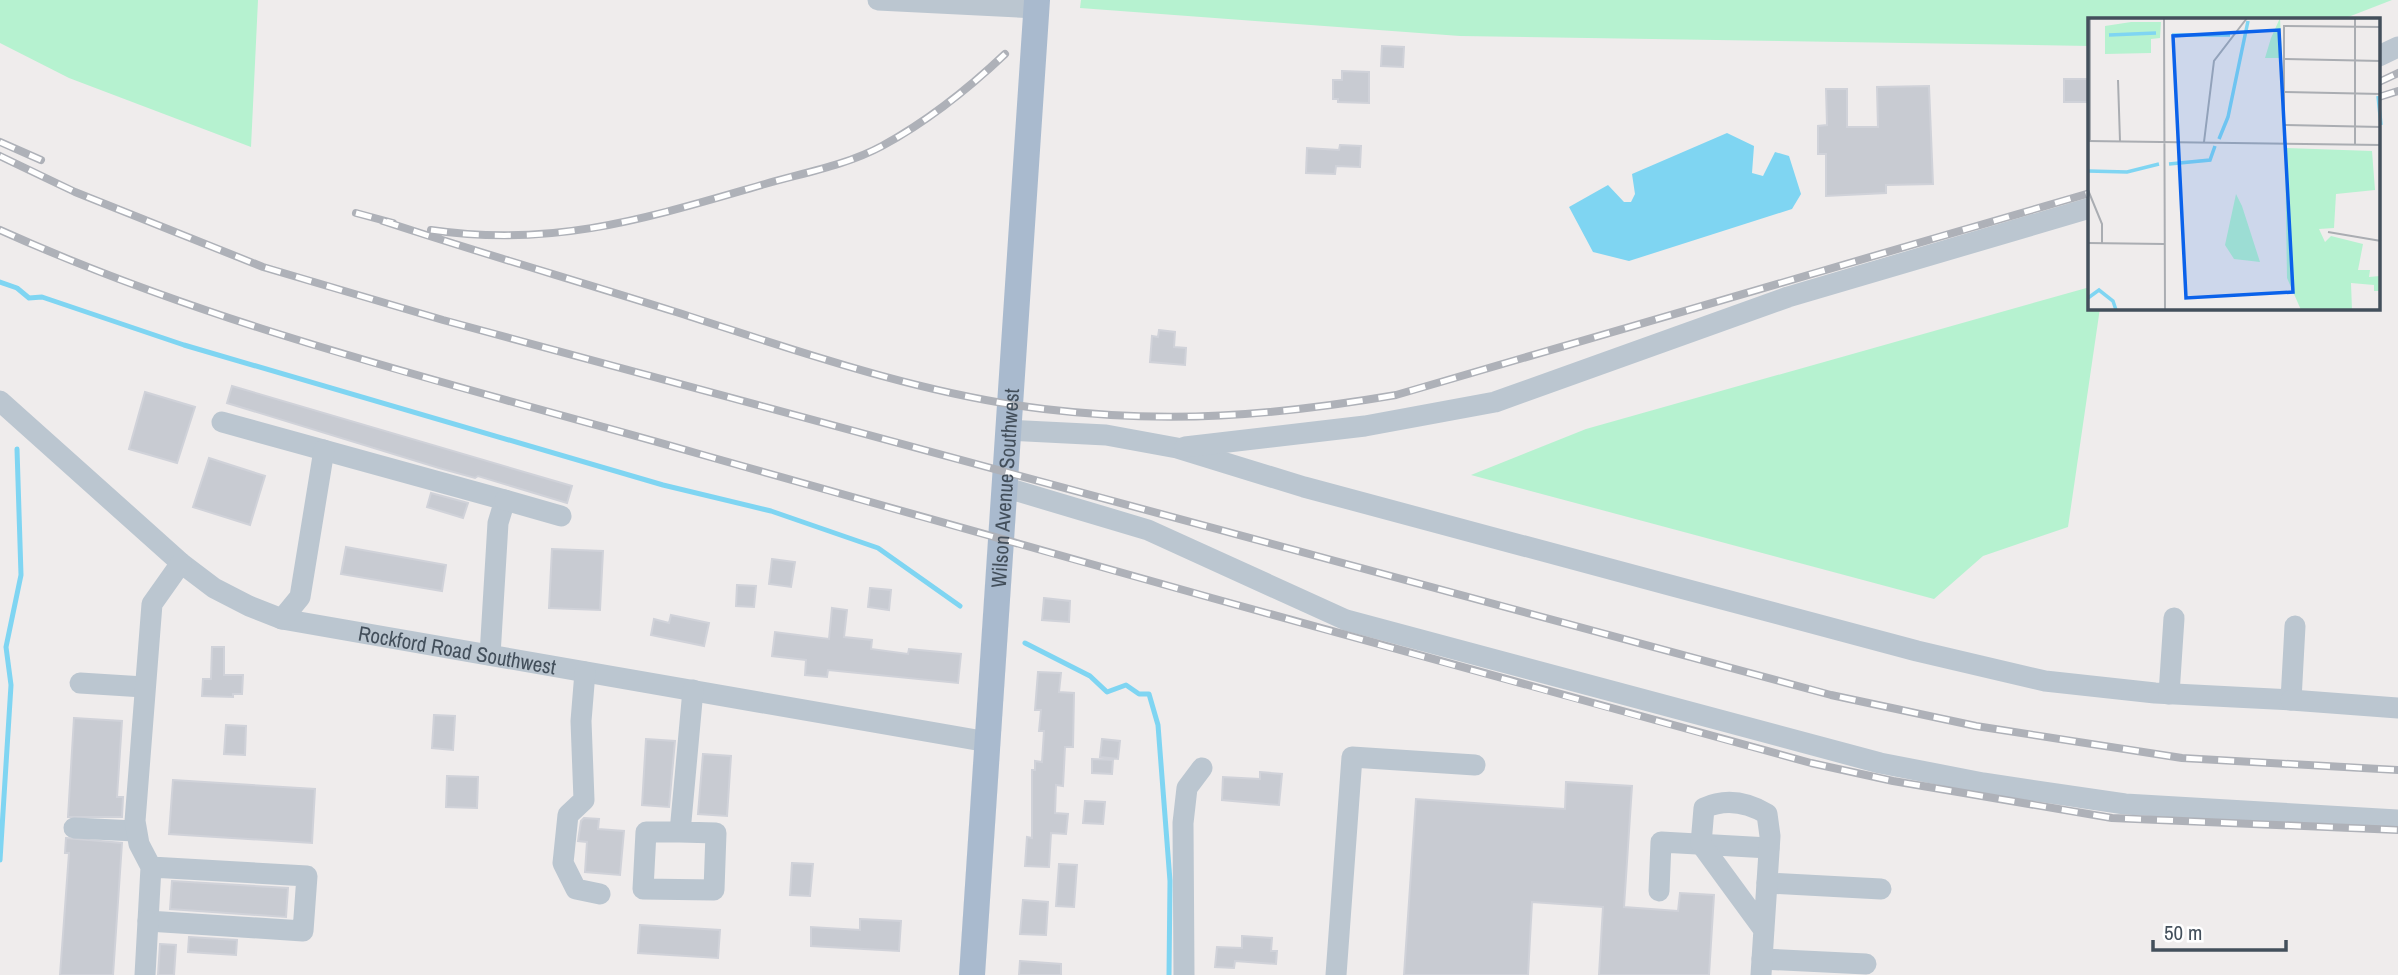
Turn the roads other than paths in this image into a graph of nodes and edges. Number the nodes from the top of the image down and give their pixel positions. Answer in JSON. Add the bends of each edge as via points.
{"nodes":[{"id":1,"x":877,"y":0,"type":"edge"},
{"id":2,"x":1037,"y":4,"type":"edge"},
{"id":3,"x":2398,"y":47,"type":"edge"},
{"id":4,"x":2380,"y":56,"type":"edge"},
{"id":5,"x":2088,"y":209,"type":"edge"},
{"id":6,"x":0,"y":401,"type":"edge"},
{"id":7,"x":222,"y":422,"type":"dead end"},
{"id":8,"x":1008,"y":430,"type":"junction"},
{"id":9,"x":1177,"y":448,"type":"junction"},
{"id":10,"x":324,"y":450,"type":"junction"},
{"id":11,"x":1004,"y":487,"type":"junction"},
{"id":12,"x":505,"y":500,"type":"junction"},
{"id":13,"x":561,"y":516,"type":"dead end"},
{"id":14,"x":181,"y":563,"type":"junction"},
{"id":15,"x":2174,"y":618,"type":"dead end"},
{"id":16,"x":282,"y":619,"type":"junction"},
{"id":17,"x":2295,"y":626,"type":"dead end"},
{"id":18,"x":490,"y":655,"type":"junction"},
{"id":19,"x":585,"y":671,"type":"junction"},
{"id":20,"x":80,"y":683,"type":"dead end"},
{"id":21,"x":144,"y":687,"type":"junction"},
{"id":22,"x":693,"y":691,"type":"junction"},
{"id":23,"x":2169,"y":694,"type":"junction"},
{"id":24,"x":2291,"y":700,"type":"junction"},
{"id":25,"x":2398,"y":708,"type":"edge"},
{"id":26,"x":988,"y":742,"type":"junction"},
{"id":27,"x":1475,"y":765,"type":"dead end"},
{"id":28,"x":1202,"y":768,"type":"dead end"},
{"id":29,"x":2398,"y":820,"type":"edge"},
{"id":30,"x":74,"y":828,"type":"dead end"},
{"id":31,"x":135,"y":831,"type":"junction"},
{"id":32,"x":680,"y":832,"type":"dead end"},
{"id":33,"x":1701,"y":844,"type":"junction"},
{"id":34,"x":1769,"y":848,"type":"junction"},
{"id":35,"x":151,"y":867,"type":"junction"},
{"id":36,"x":1767,"y":883,"type":"junction"},
{"id":37,"x":1881,"y":889,"type":"dead end"},
{"id":38,"x":1659,"y":891,"type":"dead end"},
{"id":39,"x":600,"y":894,"type":"dead end"},
{"id":40,"x":148,"y":921,"type":"junction"},
{"id":41,"x":1764,"y":930,"type":"junction"},
{"id":42,"x":1866,"y":964,"type":"dead end"},
{"id":43,"x":1762,"y":967,"type":"edge"},
{"id":44,"x":145,"y":975,"type":"edge"},
{"id":45,"x":972,"y":975,"type":"edge"},
{"id":46,"x":1184,"y":975,"type":"edge"},
{"id":47,"x":1336,"y":975,"type":"edge"}],
"edges":[{"from":1,"to":2,"type":"street"},
{"from":2,"to":8,"type":"main road","name":"Wilson Avenue Southwest"},
{"from":3,"to":4,"type":"street"},
{"from":5,"to":9,"type":"street","via":[[1788,297],[1496,402],[1365,426]]},
{"from":6,"to":14,"type":"street","name":"Rockford Road Southwest"},
{"from":7,"to":10,"type":"street"},
{"from":8,"to":9,"type":"street","via":[[1106,435]]},
{"from":8,"to":11,"type":"main road","name":"Wilson Avenue Southwest"},
{"from":9,"to":23,"type":"street","via":[[1917,651],[2045,681]]},
{"from":10,"to":12,"type":"street"},
{"from":10,"to":16,"type":"street","via":[[300,597]]},
{"from":11,"to":26,"type":"main road","name":"Wilson Avenue Southwest"},
{"from":11,"to":29,"type":"street","via":[[1148,530],[1346,620],[1880,763],[2125,804]]},
{"from":12,"to":13,"type":"street"},
{"from":12,"to":18,"type":"street","via":[[498,523]]},
{"from":14,"to":16,"type":"street","name":"Rockford Road Southwest","via":[[226,594]]},
{"from":14,"to":21,"type":"street","via":[[152,604]]},
{"from":15,"to":23,"type":"street"},
{"from":16,"to":18,"type":"street","name":"Rockford Road Southwest"},
{"from":17,"to":24,"type":"street"},
{"from":18,"to":19,"type":"street","name":"Rockford Road Southwest"},
{"from":19,"to":22,"type":"street","name":"Rockford Road Southwest"},
{"from":19,"to":39,"type":"street","via":[[581,721],[584,800],[568,815],[563,863],[576,889]]},
{"from":20,"to":21,"type":"street"},
{"from":21,"to":31,"type":"street"},
{"from":22,"to":26,"type":"street","name":"Rockford Road Southwest"},
{"from":22,"to":32,"type":"street"},
{"from":23,"to":24,"type":"street"},
{"from":24,"to":25,"type":"street"},
{"from":26,"to":45,"type":"main road","name":"Wilson Avenue Southwest"},
{"from":27,"to":47,"type":"street","via":[[1352,757]]},
{"from":28,"to":46,"type":"street","via":[[1187,788],[1183,823]]},
{"from":30,"to":31,"type":"street"},
{"from":31,"to":35,"type":"street"},
{"from":33,"to":34,"type":"street"},
{"from":33,"to":34,"type":"street","via":[[1704,808],[1717,803],[1750,804],[1767,814]]},
{"from":33,"to":38,"type":"street","via":[[1661,842]]},
{"from":33,"to":41,"type":"street"},
{"from":34,"to":36,"type":"street"},
{"from":35,"to":40,"type":"street"},
{"from":35,"to":40,"type":"street","via":[[307,876],[303,931]]},
{"from":36,"to":37,"type":"street"},
{"from":36,"to":41,"type":"street"},
{"from":40,"to":44,"type":"street"},
{"from":41,"to":43,"type":"street"},
{"from":42,"to":43,"type":"street"}]}
